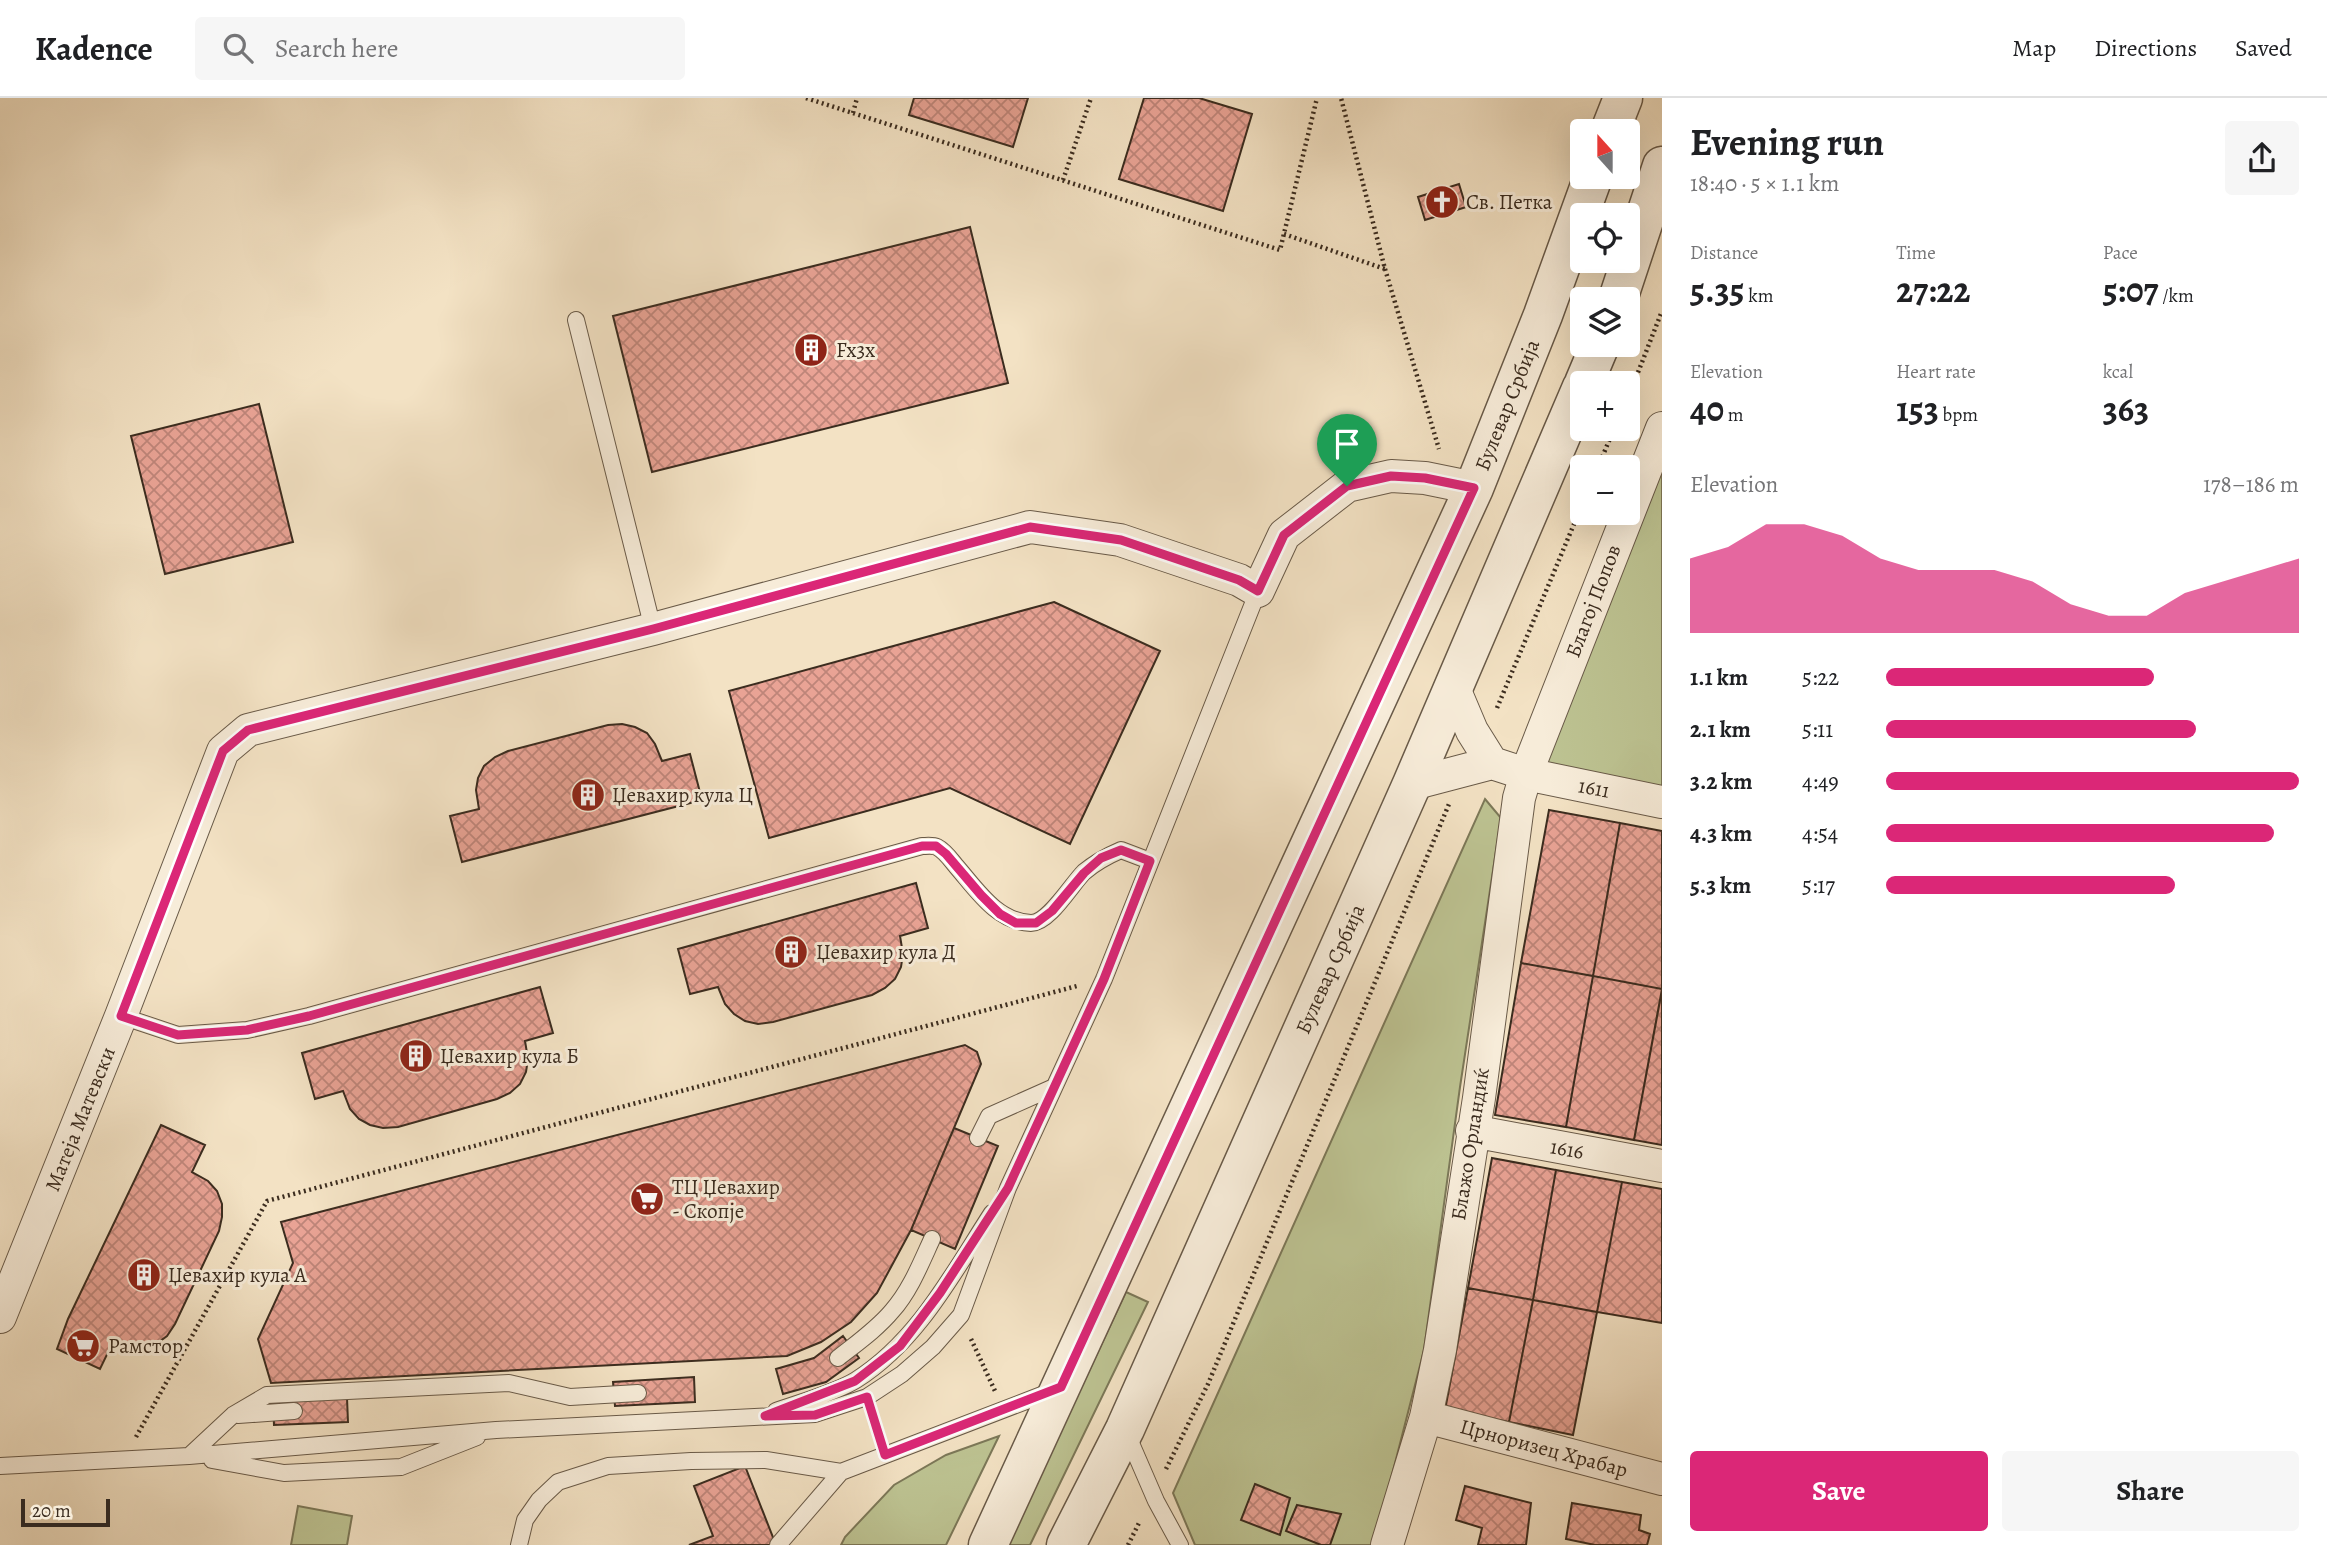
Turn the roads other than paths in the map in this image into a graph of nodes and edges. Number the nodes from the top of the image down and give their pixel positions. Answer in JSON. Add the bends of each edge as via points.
{"nodes":[{"id":1,"x":1623,"y":98,"type":"edge"},
{"id":2,"x":1615,"y":119,"type":"edge"},
{"id":3,"x":1662,"y":166,"type":"edge"},
{"id":4,"x":1589,"y":189,"type":"edge"},
{"id":5,"x":1622,"y":287,"type":"edge"},
{"id":6,"x":576,"y":320,"type":"dead end"},
{"id":7,"x":1570,"y":415,"type":"edge"},
{"id":8,"x":1662,"y":428,"type":"edge"},
{"id":9,"x":1461,"y":485,"type":"junction"},
{"id":10,"x":1258,"y":591,"type":"junction"},
{"id":11,"x":653,"y":629,"type":"junction"},
{"id":12,"x":1453,"y":686,"type":"junction"},
{"id":13,"x":1492,"y":763,"type":"junction"},
{"id":14,"x":1526,"y":774,"type":"junction"},
{"id":15,"x":1412,"y":784,"type":"junction"},
{"id":16,"x":1662,"y":802,"type":"edge"},
{"id":17,"x":1150,"y":861,"type":"junction"},
{"id":18,"x":121,"y":1016,"type":"junction"},
{"id":19,"x":1054,"y":1087,"type":"junction"},
{"id":20,"x":1472,"y":1131,"type":"junction"},
{"id":21,"x":978,"y":1138,"type":"dead end"},
{"id":22,"x":1662,"y":1166,"type":"edge"},
{"id":23,"x":1008,"y":1188,"type":"junction"},
{"id":24,"x":932,"y":1239,"type":"dead end"},
{"id":25,"x":0,"y":1317,"type":"edge"},
{"id":26,"x":838,"y":1358,"type":"dead end"},
{"id":27,"x":1061,"y":1387,"type":"junction"},
{"id":28,"x":638,"y":1393,"type":"dead end"},
{"id":29,"x":294,"y":1410,"type":"dead end"},
{"id":30,"x":233,"y":1415,"type":"junction"},
{"id":31,"x":765,"y":1416,"type":"junction"},
{"id":32,"x":1426,"y":1417,"type":"junction"},
{"id":33,"x":1125,"y":1429,"type":"junction"},
{"id":34,"x":496,"y":1430,"type":"junction"},
{"id":35,"x":188,"y":1456,"type":"junction"},
{"id":36,"x":0,"y":1466,"type":"edge"},
{"id":37,"x":841,"y":1472,"type":"junction"},
{"id":38,"x":1662,"y":1479,"type":"edge"},
{"id":39,"x":519,"y":1545,"type":"edge"},
{"id":40,"x":778,"y":1545,"type":"edge"},
{"id":41,"x":988,"y":1545,"type":"edge"},
{"id":42,"x":1066,"y":1545,"type":"edge"},
{"id":43,"x":1180,"y":1545,"type":"edge"},
{"id":44,"x":1387,"y":1545,"type":"edge"}],
"edges":[{"from":1,"to":2,"type":"street"},
{"from":3,"to":5,"type":"street"},
{"from":4,"to":9,"type":"street","name":"Булевар Србија","via":[[1543,316]]},
{"from":6,"to":11,"type":"lane"},
{"from":7,"to":12,"type":"street","name":"Булевар Србија"},
{"from":8,"to":14,"type":"street","name":"Благој Попов"},
{"from":9,"to":10,"type":"street","via":[[1391,476],[1347,486],[1284,535]]},
{"from":9,"to":27,"type":"street","name":"Булевар Србија"},
{"from":10,"to":11,"type":"street","name":"Матеја Матевски","via":[[1239,580],[1121,540],[1030,527]]},
{"from":10,"to":17,"type":"lane"},
{"from":11,"to":18,"type":"street","name":"Матеја Матевски","via":[[248,730],[223,751]]},
{"from":12,"to":13,"type":"street"},
{"from":12,"to":15,"type":"street","name":"Булевар Србија"},
{"from":13,"to":14,"type":"street"},
{"from":13,"to":15,"type":"street"},
{"from":14,"to":16,"type":"street","name":"1611"},
{"from":14,"to":20,"type":"street","name":"Блажо Орландиќ"},
{"from":15,"to":33,"type":"street","name":"Булевар Србија"},
{"from":17,"to":18,"type":"lane","via":[[1121,850],[1101,858],[1052,911],[1036,923],[1016,923],[1000,914],[946,854],[936,846],[922,846],[247,1030],[178,1035]]},
{"from":17,"to":19,"type":"lane","via":[[1104,979]]},
{"from":18,"to":25,"type":"street","name":"Матеја Матевски"},
{"from":19,"to":21,"type":"lane","via":[[989,1116]]},
{"from":19,"to":23,"type":"lane"},
{"from":20,"to":22,"type":"street","name":"1616"},
{"from":20,"to":32,"type":"street","name":"Блажо Орландиќ"},
{"from":23,"to":31,"type":"lane","via":[[900,1346],[855,1381]]},
{"from":23,"to":31,"type":"lane","via":[[961,1315],[933,1347],[867,1397],[815,1415]]},
{"from":24,"to":26,"type":"lane","via":[[893,1310]]},
{"from":27,"to":37,"type":"lane"},
{"from":27,"to":41,"type":"street","name":"Булевар Србија"},
{"from":28,"to":30,"type":"lane","via":[[570,1398],[509,1383],[267,1395]]},
{"from":29,"to":30,"type":"lane"},
{"from":30,"to":35,"type":"lane"},
{"from":31,"to":34,"type":"lane"},
{"from":32,"to":38,"type":"street","name":"Црноризец Храбар"},
{"from":32,"to":44,"type":"street","name":"Блажо Орландиќ"},
{"from":33,"to":42,"type":"street","name":"Булевар Србија"},
{"from":33,"to":43,"type":"lane"},
{"from":34,"to":35,"type":"lane"},
{"from":34,"to":35,"type":"lane","via":[[401,1466],[284,1473]]},
{"from":35,"to":36,"type":"lane"},
{"from":37,"to":39,"type":"lane","via":[[766,1460],[608,1466],[558,1482],[525,1520]]},
{"from":37,"to":40,"type":"lane"}]}
